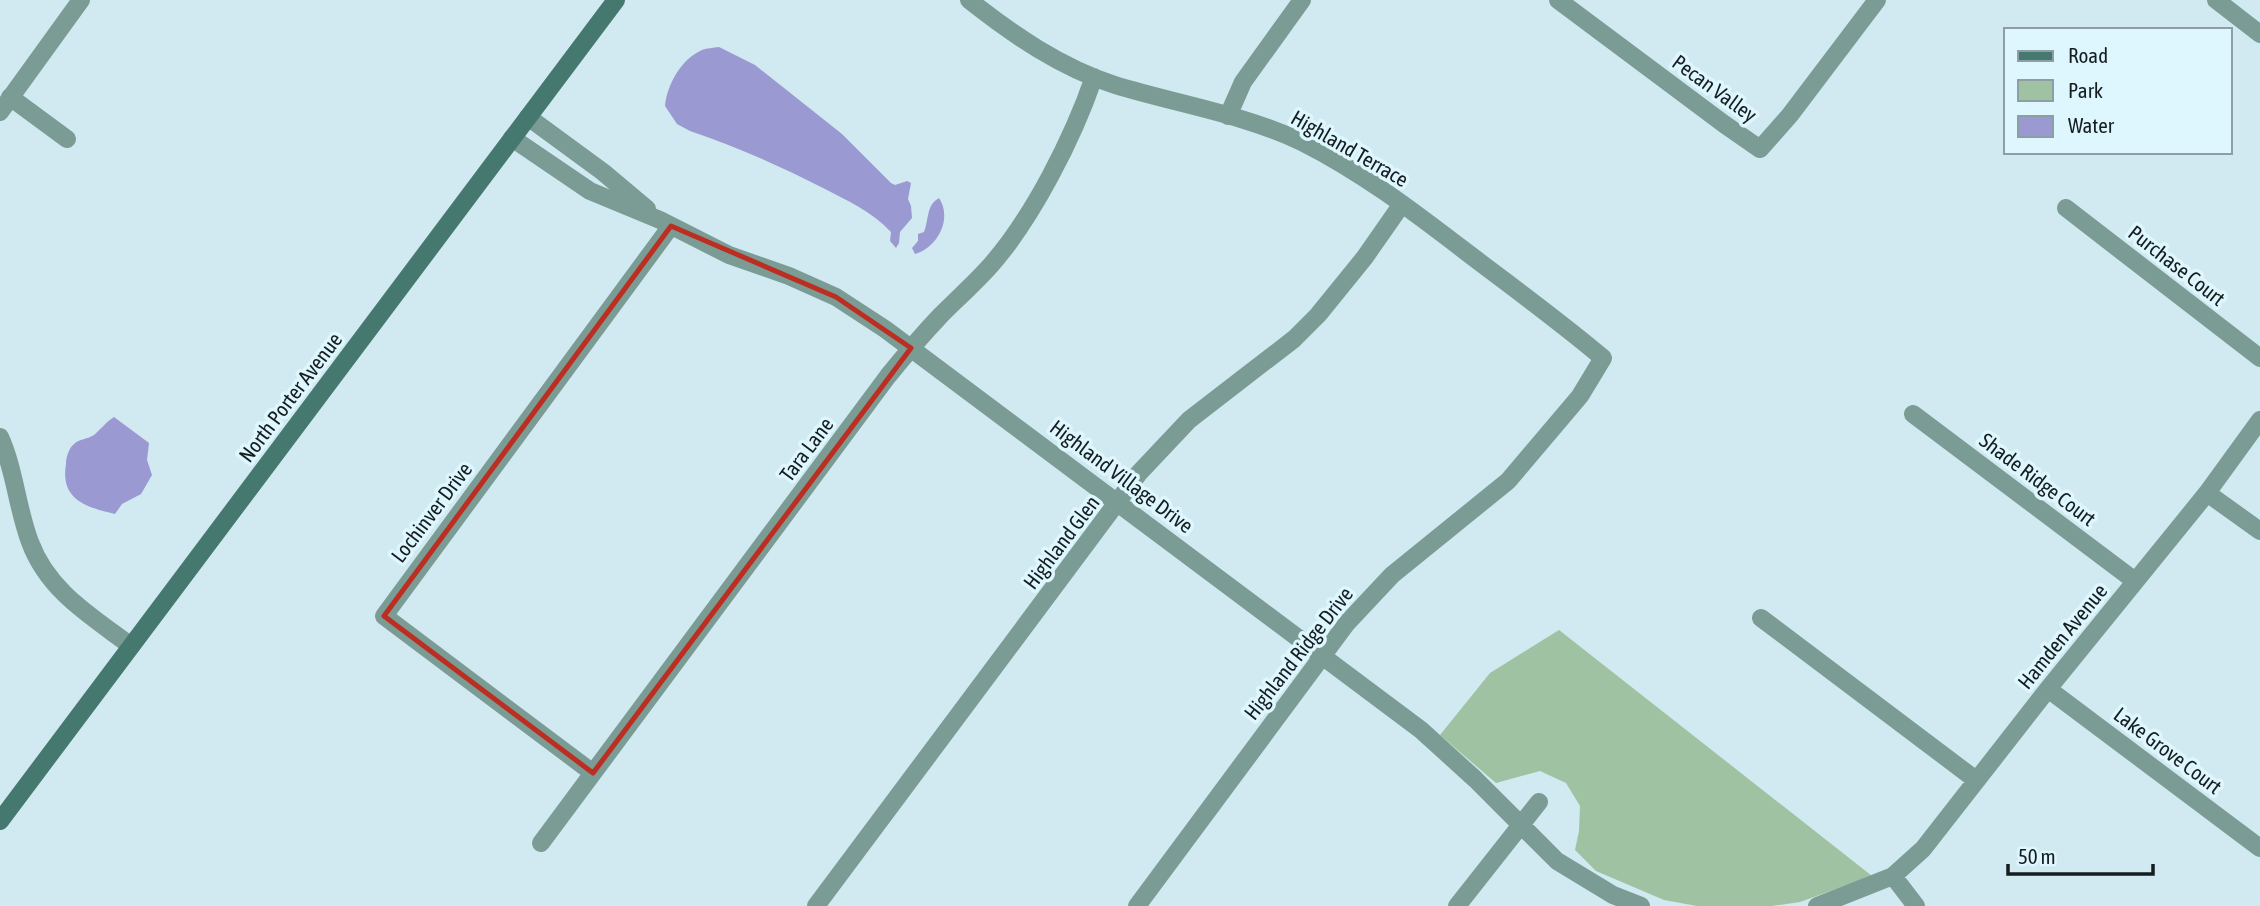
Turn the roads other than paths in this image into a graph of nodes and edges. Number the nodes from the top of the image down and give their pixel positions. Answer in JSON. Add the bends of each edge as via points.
{"nodes":[{"id":1,"x":81,"y":0,"type":"edge"},
{"id":2,"x":616,"y":0,"type":"edge"},
{"id":3,"x":969,"y":0,"type":"edge"},
{"id":4,"x":1302,"y":0,"type":"edge"},
{"id":5,"x":1559,"y":0,"type":"edge"},
{"id":6,"x":1877,"y":0,"type":"edge"},
{"id":7,"x":2216,"y":0,"type":"edge"},
{"id":8,"x":2260,"y":34,"type":"edge"},
{"id":9,"x":1094,"y":78,"type":"junction"},
{"id":10,"x":5,"y":104,"type":"edge"},
{"id":11,"x":1228,"y":116,"type":"junction"},
{"id":12,"x":528,"y":117,"type":"junction"},
{"id":13,"x":512,"y":138,"type":"junction"},
{"id":14,"x":67,"y":139,"type":"dead end"},
{"id":15,"x":1402,"y":204,"type":"junction"},
{"id":16,"x":2066,"y":208,"type":"dead end"},
{"id":17,"x":666,"y":223,"type":"junction"},
{"id":18,"x":911,"y":348,"type":"junction"},
{"id":19,"x":1603,"y":358,"type":"joint"},
{"id":20,"x":2260,"y":358,"type":"edge"},
{"id":21,"x":1913,"y":414,"type":"dead end"},
{"id":22,"x":2260,"y":420,"type":"edge"},
{"id":23,"x":0,"y":437,"type":"edge"},
{"id":24,"x":2207,"y":494,"type":"junction"},
{"id":25,"x":1118,"y":502,"type":"junction"},
{"id":26,"x":2260,"y":531,"type":"edge"},
{"id":27,"x":2135,"y":581,"type":"junction"},
{"id":28,"x":1761,"y":618,"type":"dead end"},
{"id":29,"x":131,"y":646,"type":"junction"},
{"id":30,"x":1322,"y":655,"type":"junction"},
{"id":31,"x":2048,"y":689,"type":"junction"},
{"id":32,"x":593,"y":774,"type":"junction"},
{"id":33,"x":1976,"y":780,"type":"junction"},
{"id":34,"x":1539,"y":802,"type":"dead end"},
{"id":35,"x":0,"y":821,"type":"edge"},
{"id":36,"x":1520,"y":825,"type":"junction"},
{"id":37,"x":541,"y":843,"type":"dead end"},
{"id":38,"x":2260,"y":848,"type":"edge"},
{"id":39,"x":1893,"y":876,"type":"junction"},
{"id":40,"x":816,"y":906,"type":"edge"},
{"id":41,"x":1137,"y":906,"type":"edge"},
{"id":42,"x":1457,"y":906,"type":"edge"},
{"id":43,"x":1642,"y":906,"type":"edge"},
{"id":44,"x":1817,"y":906,"type":"edge"},
{"id":45,"x":1916,"y":906,"type":"edge"}],
"edges":[{"from":1,"to":10,"type":"street"},
{"from":2,"to":12,"type":"main road","name":"North Porter Avenue"},
{"from":3,"to":9,"type":"street","name":"Highland Terrace","via":[[1030,44]]},
{"from":4,"to":11,"type":"street","via":[[1243,82]]},
{"from":5,"to":6,"type":"street","name":"Pecan Valley","via":[[1760,149]]},
{"from":7,"to":8,"type":"street"},
{"from":9,"to":11,"type":"street","name":"Highland Terrace"},
{"from":9,"to":18,"type":"street","name":"Tara Lane","via":[[1060,156],[1007,245]]},
{"from":10,"to":14,"type":"street"},
{"from":11,"to":15,"type":"street","name":"Highland Terrace","via":[[1302,142]]},
{"from":12,"to":13,"type":"main road","name":"North Porter Avenue"},
{"from":12,"to":17,"type":"street","name":"Highland Village Drive"},
{"from":13,"to":17,"type":"street","name":"Highland Village Drive","via":[[590,191]]},
{"from":13,"to":29,"type":"main road","name":"North Porter Avenue"},
{"from":15,"to":19,"type":"street","name":"Highland Terrace"},
{"from":15,"to":25,"type":"street","name":"Highland Glen","via":[[1318,315],[1189,420]]},
{"from":16,"to":20,"type":"street","name":"Purchase Court"},
{"from":17,"to":18,"type":"street","name":"Highland Village Drive","via":[[729,255],[836,297]]},
{"from":17,"to":32,"type":"street","name":"Lochinver Drive","via":[[384,615]]},
{"from":18,"to":25,"type":"street","name":"Highland Village Drive"},
{"from":18,"to":32,"type":"street","name":"Tara Lane"},
{"from":19,"to":30,"type":"street","name":"Highland Ridge Drive","via":[[1580,396],[1508,481],[1392,575]]},
{"from":21,"to":27,"type":"street","name":"Shade Ridge Court"},
{"from":22,"to":24,"type":"street","name":"Hamden Avenue"},
{"from":23,"to":29,"type":"street","via":[[39,562],[67,599]]},
{"from":24,"to":26,"type":"street"},
{"from":24,"to":27,"type":"street","name":"Hamden Avenue"},
{"from":25,"to":30,"type":"street","name":"Highland Village Drive"},
{"from":25,"to":40,"type":"street","name":"Highland Glen"},
{"from":27,"to":31,"type":"street","name":"Hamden Avenue"},
{"from":28,"to":33,"type":"street"},
{"from":29,"to":35,"type":"main road","name":"North Porter Avenue"},
{"from":30,"to":36,"type":"street","name":"Highland Village Drive","via":[[1443,748]]},
{"from":30,"to":41,"type":"street","name":"Highland Ridge Drive"},
{"from":31,"to":33,"type":"street","name":"Hamden Avenue"},
{"from":31,"to":38,"type":"street","name":"Lake Grove Court"},
{"from":32,"to":37,"type":"street","name":"Tara Lane"},
{"from":33,"to":39,"type":"street","name":"Hamden Avenue","via":[[1923,849]]},
{"from":34,"to":36,"type":"street"},
{"from":36,"to":42,"type":"street"},
{"from":36,"to":43,"type":"street","name":"Highland Village Drive","via":[[1557,862],[1613,895]]},
{"from":39,"to":44,"type":"street"},
{"from":39,"to":45,"type":"street"}]}
